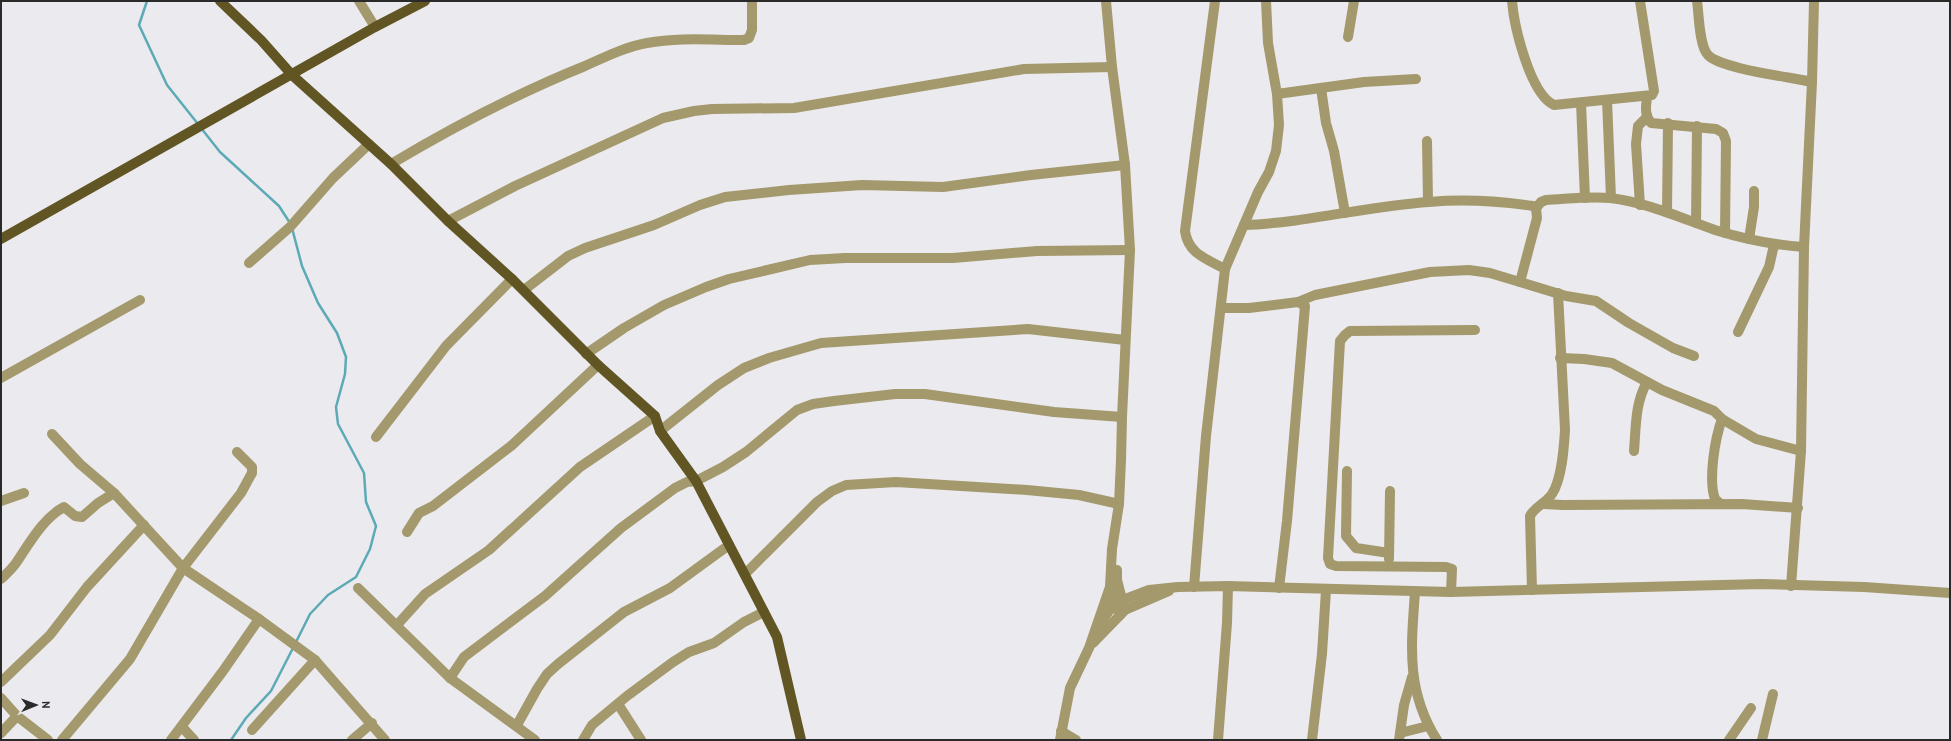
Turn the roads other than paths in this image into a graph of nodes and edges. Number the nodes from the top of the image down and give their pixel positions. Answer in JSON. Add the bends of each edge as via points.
{"nodes":[{"id":1,"x":220,"y":1,"type":"edge"},
{"id":2,"x":359,"y":1,"type":"edge"},
{"id":3,"x":752,"y":1,"type":"edge"},
{"id":4,"x":1106,"y":1,"type":"edge"},
{"id":5,"x":1214,"y":1,"type":"edge"},
{"id":6,"x":1266,"y":1,"type":"edge"},
{"id":7,"x":1354,"y":1,"type":"edge"},
{"id":8,"x":1512,"y":1,"type":"edge"},
{"id":9,"x":1640,"y":1,"type":"edge"},
{"id":10,"x":1697,"y":1,"type":"edge"},
{"id":11,"x":1814,"y":1,"type":"edge"},
{"id":12,"x":420,"y":2,"type":"edge"},
{"id":13,"x":375,"y":27,"type":"junction"},
{"id":14,"x":1348,"y":37,"type":"dead end"},
{"id":15,"x":1112,"y":67,"type":"junction"},
{"id":16,"x":292,"y":74,"type":"junction"},
{"id":17,"x":1416,"y":79,"type":"dead end"},
{"id":18,"x":1812,"y":82,"type":"junction"},
{"id":19,"x":1321,"y":88,"type":"junction"},
{"id":20,"x":1277,"y":94,"type":"junction"},
{"id":21,"x":1648,"y":97,"type":"junction"},
{"id":22,"x":1607,"y":100,"type":"junction"},
{"id":23,"x":1581,"y":102,"type":"junction"},
{"id":24,"x":1647,"y":118,"type":"junction"},
{"id":25,"x":1668,"y":123,"type":"junction"},
{"id":26,"x":1697,"y":126,"type":"junction"},
{"id":27,"x":1427,"y":141,"type":"dead end"},
{"id":28,"x":369,"y":144,"type":"junction"},
{"id":29,"x":391,"y":164,"type":"junction"},
{"id":30,"x":1125,"y":165,"type":"junction"},
{"id":31,"x":1754,"y":191,"type":"dead end"},
{"id":32,"x":1585,"y":198,"type":"junction"},
{"id":33,"x":1611,"y":198,"type":"junction"},
{"id":34,"x":1428,"y":202,"type":"junction"},
{"id":35,"x":1640,"y":205,"type":"junction"},
{"id":36,"x":1536,"y":208,"type":"junction"},
{"id":37,"x":1667,"y":212,"type":"junction"},
{"id":38,"x":1345,"y":213,"type":"junction"},
{"id":39,"x":448,"y":221,"type":"junction"},
{"id":40,"x":1696,"y":223,"type":"junction"},
{"id":41,"x":1244,"y":225,"type":"junction"},
{"id":42,"x":1725,"y":233,"type":"junction"},
{"id":43,"x":1,"y":239,"type":"edge"},
{"id":44,"x":1749,"y":240,"type":"junction"},
{"id":45,"x":1774,"y":245,"type":"junction"},
{"id":46,"x":1804,"y":247,"type":"junction"},
{"id":47,"x":1130,"y":250,"type":"junction"},
{"id":48,"x":249,"y":263,"type":"dead end"},
{"id":49,"x":1225,"y":269,"type":"junction"},
{"id":50,"x":512,"y":279,"type":"junction"},
{"id":51,"x":1520,"y":282,"type":"junction"},
{"id":52,"x":524,"y":290,"type":"junction"},
{"id":53,"x":1558,"y":292,"type":"junction"},
{"id":54,"x":140,"y":300,"type":"dead end"},
{"id":55,"x":1298,"y":302,"type":"junction"},
{"id":56,"x":1221,"y":308,"type":"junction"},
{"id":57,"x":1475,"y":330,"type":"dead end"},
{"id":58,"x":1738,"y":332,"type":"dead end"},
{"id":59,"x":1125,"y":340,"type":"junction"},
{"id":60,"x":586,"y":354,"type":"junction"},
{"id":61,"x":1694,"y":356,"type":"dead end"},
{"id":62,"x":1560,"y":358,"type":"junction"},
{"id":63,"x":598,"y":365,"type":"junction"},
{"id":64,"x":3,"y":373,"type":"edge"},
{"id":65,"x":1647,"y":382,"type":"junction"},
{"id":66,"x":655,"y":416,"type":"junction"},
{"id":67,"x":1122,"y":417,"type":"junction"},
{"id":68,"x":1722,"y":419,"type":"junction"},
{"id":69,"x":660,"y":431,"type":"junction"},
{"id":70,"x":52,"y":434,"type":"dead end"},
{"id":71,"x":376,"y":437,"type":"dead end"},
{"id":72,"x":1634,"y":450,"type":"dead end"},
{"id":73,"x":1801,"y":451,"type":"junction"},
{"id":74,"x":237,"y":452,"type":"dead end"},
{"id":75,"x":1347,"y":471,"type":"dead end"},
{"id":76,"x":696,"y":482,"type":"junction"},
{"id":77,"x":1390,"y":491,"type":"dead end"},
{"id":78,"x":24,"y":493,"type":"dead end"},
{"id":79,"x":114,"y":493,"type":"junction"},
{"id":80,"x":1,"y":501,"type":"edge"},
{"id":81,"x":1119,"y":504,"type":"junction"},
{"id":82,"x":1544,"y":504,"type":"junction"},
{"id":83,"x":1722,"y":504,"type":"junction"},
{"id":84,"x":1798,"y":508,"type":"junction"},
{"id":85,"x":144,"y":525,"type":"junction"},
{"id":86,"x":407,"y":532,"type":"dead end"},
{"id":87,"x":730,"y":546,"type":"junction"},
{"id":88,"x":1389,"y":553,"type":"junction"},
{"id":89,"x":1388,"y":567,"type":"junction"},
{"id":90,"x":183,"y":568,"type":"junction"},
{"id":91,"x":745,"y":574,"type":"junction"},
{"id":92,"x":1,"y":579,"type":"edge"},
{"id":93,"x":1114,"y":583,"type":"junction"},
{"id":94,"x":1228,"y":586,"type":"junction"},
{"id":95,"x":1791,"y":586,"type":"junction"},
{"id":96,"x":1178,"y":587,"type":"junction"},
{"id":97,"x":1194,"y":587,"type":"junction"},
{"id":98,"x":358,"y":588,"type":"dead end"},
{"id":99,"x":1279,"y":588,"type":"junction"},
{"id":100,"x":1149,"y":590,"type":"junction"},
{"id":101,"x":1326,"y":590,"type":"junction"},
{"id":102,"x":1532,"y":590,"type":"junction"},
{"id":103,"x":1414,"y":592,"type":"junction"},
{"id":104,"x":1451,"y":592,"type":"junction"},
{"id":105,"x":1950,"y":593,"type":"edge"},
{"id":106,"x":1121,"y":608,"type":"junction"},
{"id":107,"x":764,"y":612,"type":"junction"},
{"id":108,"x":259,"y":619,"type":"junction"},
{"id":109,"x":397,"y":625,"type":"junction"},
{"id":110,"x":1095,"y":631,"type":"junction"},
{"id":111,"x":1089,"y":648,"type":"junction"},
{"id":112,"x":314,"y":660,"type":"junction"},
{"id":113,"x":1413,"y":675,"type":"junction"},
{"id":114,"x":450,"y":678,"type":"junction"},
{"id":115,"x":1,"y":682,"type":"edge"},
{"id":116,"x":1773,"y":694,"type":"dead end"},
{"id":117,"x":1,"y":698,"type":"edge"},
{"id":118,"x":618,"y":704,"type":"junction"},
{"id":119,"x":1751,"y":708,"type":"dead end"},
{"id":120,"x":17,"y":716,"type":"junction"},
{"id":121,"x":372,"y":723,"type":"junction"},
{"id":122,"x":517,"y":725,"type":"junction"},
{"id":123,"x":1428,"y":726,"type":"junction"},
{"id":124,"x":182,"y":727,"type":"junction"},
{"id":125,"x":252,"y":730,"type":"dead end"},
{"id":126,"x":1,"y":734,"type":"edge"},
{"id":127,"x":1061,"y":736,"type":"edge"},
{"id":128,"x":1400,"y":737,"type":"edge"},
{"id":129,"x":528,"y":738,"type":"edge"},
{"id":130,"x":48,"y":740,"type":"edge"},
{"id":131,"x":62,"y":740,"type":"edge"},
{"id":132,"x":171,"y":740,"type":"edge"},
{"id":133,"x":194,"y":740,"type":"edge"},
{"id":134,"x":352,"y":740,"type":"edge"},
{"id":135,"x":385,"y":740,"type":"edge"},
{"id":136,"x":582,"y":740,"type":"edge"},
{"id":137,"x":641,"y":740,"type":"edge"},
{"id":138,"x":801,"y":740,"type":"edge"},
{"id":139,"x":1076,"y":740,"type":"edge"},
{"id":140,"x":1218,"y":740,"type":"edge"},
{"id":141,"x":1312,"y":740,"type":"edge"},
{"id":142,"x":1437,"y":740,"type":"edge"},
{"id":143,"x":1729,"y":740,"type":"edge"},
{"id":144,"x":1762,"y":740,"type":"edge"}],
"edges":[{"from":1,"to":16,"type":"main road"},
{"from":2,"to":13,"type":"street"},
{"from":3,"to":29,"type":"street","via":[[752,30],[749,38],[665,41],[634,46],[536,88],[435,138]]},
{"from":4,"to":15,"type":"street"},
{"from":5,"to":49,"type":"street","via":[[1185,231],[1186,241],[1196,253]]},
{"from":6,"to":20,"type":"street","via":[[1268,43]]},
{"from":7,"to":14,"type":"street"},
{"from":8,"to":23,"type":"street","via":[[1522,51],[1541,96],[1554,105]]},
{"from":9,"to":21,"type":"street","via":[[1654,90]]},
{"from":10,"to":18,"type":"street","via":[[1702,42],[1708,55],[1722,64]]},
{"from":11,"to":18,"type":"street"},
{"from":12,"to":13,"type":"main road"},
{"from":13,"to":16,"type":"main road"},
{"from":15,"to":30,"type":"street"},
{"from":15,"to":39,"type":"street","via":[[1024,69],[794,108],[694,111],[663,118],[514,186]]},
{"from":16,"to":28,"type":"main road"},
{"from":16,"to":43,"type":"main road"},
{"from":17,"to":19,"type":"street"},
{"from":18,"to":46,"type":"street"},
{"from":19,"to":20,"type":"street"},
{"from":19,"to":38,"type":"street"},
{"from":20,"to":41,"type":"street","via":[[1279,125],[1276,151]]},
{"from":21,"to":22,"type":"street"},
{"from":21,"to":24,"type":"street","via":[[1645,109]]},
{"from":22,"to":23,"type":"street"},
{"from":22,"to":33,"type":"street"},
{"from":23,"to":32,"type":"street"},
{"from":24,"to":25,"type":"street","via":[[1651,123]]},
{"from":24,"to":35,"type":"street","via":[[1638,126],[1636,144]]},
{"from":25,"to":26,"type":"street"},
{"from":25,"to":37,"type":"street"},
{"from":26,"to":40,"type":"street"},
{"from":26,"to":42,"type":"street","via":[[1716,129],[1723,133],[1726,141]]},
{"from":27,"to":34,"type":"street"},
{"from":28,"to":29,"type":"main road"},
{"from":28,"to":48,"type":"street","via":[[333,178],[290,227]]},
{"from":29,"to":39,"type":"main road"},
{"from":30,"to":47,"type":"street"},
{"from":30,"to":52,"type":"street","via":[[943,187],[862,185],[725,197],[654,225],[585,248],[568,256]]},
{"from":31,"to":44,"type":"street"},
{"from":32,"to":33,"type":"street"},
{"from":32,"to":36,"type":"street","via":[[1546,200]]},
{"from":33,"to":35,"type":"street"},
{"from":34,"to":36,"type":"street","via":[[1507,203]]},
{"from":34,"to":38,"type":"street"},
{"from":35,"to":37,"type":"street"},
{"from":36,"to":51,"type":"street","via":[[1537,218]]},
{"from":37,"to":40,"type":"street"},
{"from":38,"to":41,"type":"street"},
{"from":39,"to":50,"type":"main road"},
{"from":40,"to":42,"type":"street"},
{"from":41,"to":49,"type":"street"},
{"from":42,"to":44,"type":"street"},
{"from":44,"to":45,"type":"street"},
{"from":45,"to":46,"type":"street"},
{"from":45,"to":58,"type":"street","via":[[1769,267]]},
{"from":46,"to":73,"type":"street"},
{"from":47,"to":59,"type":"street"},
{"from":47,"to":60,"type":"street","via":[[1037,251],[953,258],[810,260],[729,279],[664,304]]},
{"from":49,"to":56,"type":"street"},
{"from":50,"to":52,"type":"main road"},
{"from":50,"to":71,"type":"street","via":[[446,346]]},
{"from":51,"to":53,"type":"street"},
{"from":51,"to":55,"type":"street","via":[[1469,270],[1430,272],[1315,295]]},
{"from":52,"to":60,"type":"main road"},
{"from":53,"to":61,"type":"street","via":[[1596,301],[1673,348]]},
{"from":53,"to":62,"type":"street"},
{"from":54,"to":64,"type":"street"},
{"from":55,"to":56,"type":"street","via":[[1249,308]]},
{"from":55,"to":99,"type":"street","via":[[1304,304],[1306,311],[1288,521]]},
{"from":56,"to":97,"type":"street","via":[[1206,436]]},
{"from":57,"to":89,"type":"street","via":[[1350,331],[1340,341],[1328,558],[1330,564],[1336,566]]},
{"from":59,"to":67,"type":"street"},
{"from":59,"to":69,"type":"street","via":[[1028,329],[821,343],[744,368]]},
{"from":60,"to":63,"type":"main road"},
{"from":62,"to":65,"type":"street","via":[[1612,363]]},
{"from":62,"to":82,"type":"street","via":[[1565,430],[1563,450],[1553,492]]},
{"from":63,"to":66,"type":"main road"},
{"from":63,"to":86,"type":"street","via":[[511,446],[433,506],[419,513]]},
{"from":65,"to":68,"type":"street","via":[[1714,411]]},
{"from":65,"to":72,"type":"street","via":[[1642,390],[1637,412]]},
{"from":66,"to":69,"type":"main road"},
{"from":66,"to":109,"type":"street","via":[[580,467],[500,541],[425,594]]},
{"from":67,"to":76,"type":"street","via":[[1054,412],[926,394],[895,394],[813,404],[797,410],[746,452]]},
{"from":67,"to":81,"type":"street"},
{"from":68,"to":73,"type":"street","via":[[1756,439]]},
{"from":68,"to":83,"type":"street","via":[[1716,442],[1712,484],[1715,499]]},
{"from":69,"to":76,"type":"main road"},
{"from":70,"to":79,"type":"street","via":[[80,464]]},
{"from":73,"to":84,"type":"street"},
{"from":74,"to":90,"type":"street","via":[[252,467],[250,479]]},
{"from":75,"to":88,"type":"street","via":[[1346,536],[1356,548]]},
{"from":76,"to":87,"type":"main road"},
{"from":76,"to":114,"type":"street","via":[[687,482],[675,488],[622,528],[545,596],[464,657]]},
{"from":77,"to":88,"type":"street"},
{"from":78,"to":80,"type":"street"},
{"from":79,"to":85,"type":"street"},
{"from":79,"to":92,"type":"street","via":[[98,502],[82,517],[75,516],[64,507],[60,509],[39,529],[16,564]]},
{"from":81,"to":91,"type":"street","via":[[1079,495],[1012,489],[896,482],[846,485],[817,502]]},
{"from":81,"to":93,"type":"street","via":[[1112,549],[1117,563]]},
{"from":82,"to":83,"type":"street"},
{"from":82,"to":102,"type":"street","via":[[1533,510],[1530,516]]},
{"from":83,"to":84,"type":"street"},
{"from":84,"to":95,"type":"street"},
{"from":85,"to":90,"type":"street"},
{"from":85,"to":115,"type":"street","via":[[87,587],[50,635]]},
{"from":87,"to":91,"type":"main road"},
{"from":87,"to":122,"type":"street","via":[[670,588],[624,612],[558,664],[547,674]]},
{"from":88,"to":89,"type":"street"},
{"from":89,"to":104,"type":"street","via":[[1452,569]]},
{"from":90,"to":108,"type":"street"},
{"from":90,"to":131,"type":"street","via":[[130,659]]},
{"from":91,"to":107,"type":"main road"},
{"from":93,"to":100,"type":"street","via":[[1128,588]]},
{"from":93,"to":106,"type":"street"},
{"from":93,"to":110,"type":"street"},
{"from":94,"to":97,"type":"street"},
{"from":94,"to":99,"type":"street"},
{"from":94,"to":140,"type":"street"},
{"from":95,"to":102,"type":"street","via":[[1761,584]]},
{"from":95,"to":105,"type":"street","via":[[1864,587]]},
{"from":96,"to":97,"type":"street"},
{"from":96,"to":100,"type":"street"},
{"from":96,"to":106,"type":"street"},
{"from":98,"to":109,"type":"street"},
{"from":99,"to":101,"type":"street"},
{"from":100,"to":106,"type":"street"},
{"from":101,"to":103,"type":"street"},
{"from":101,"to":141,"type":"street"},
{"from":102,"to":104,"type":"street"},
{"from":103,"to":104,"type":"street"},
{"from":103,"to":113,"type":"street"},
{"from":106,"to":110,"type":"street","via":[[1103,618]]},
{"from":106,"to":111,"type":"street"},
{"from":107,"to":118,"type":"street","via":[[744,622],[714,643],[689,652],[673,662]]},
{"from":107,"to":138,"type":"main road","via":[[777,636]]},
{"from":108,"to":112,"type":"street"},
{"from":108,"to":124,"type":"street"},
{"from":109,"to":114,"type":"street"},
{"from":110,"to":111,"type":"street"},
{"from":111,"to":127,"type":"street","via":[[1070,688]]},
{"from":112,"to":121,"type":"street"},
{"from":112,"to":125,"type":"street"},
{"from":113,"to":123,"type":"street"},
{"from":113,"to":128,"type":"street","via":[[1404,705]]},
{"from":114,"to":122,"type":"street"},
{"from":116,"to":144,"type":"street"},
{"from":117,"to":120,"type":"street"},
{"from":118,"to":136,"type":"street","via":[[592,725]]},
{"from":118,"to":137,"type":"street"},
{"from":119,"to":143,"type":"street"},
{"from":120,"to":126,"type":"street"},
{"from":120,"to":130,"type":"street"},
{"from":121,"to":134,"type":"street"},
{"from":121,"to":135,"type":"street"},
{"from":122,"to":129,"type":"street"},
{"from":123,"to":128,"type":"street"},
{"from":123,"to":142,"type":"street"},
{"from":124,"to":132,"type":"street"},
{"from":124,"to":133,"type":"street"},
{"from":127,"to":139,"type":"street"}]}
